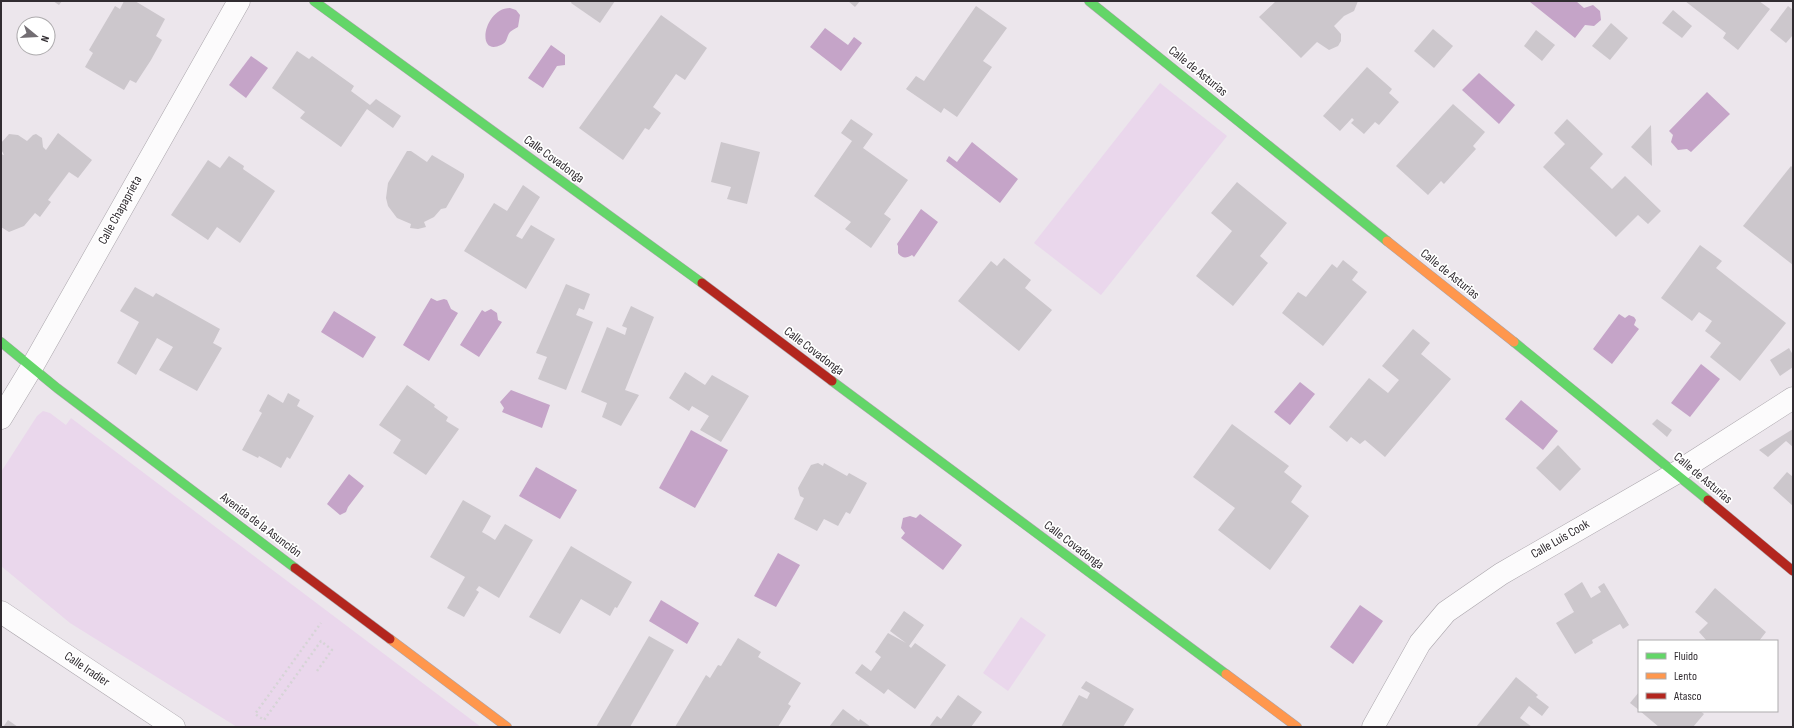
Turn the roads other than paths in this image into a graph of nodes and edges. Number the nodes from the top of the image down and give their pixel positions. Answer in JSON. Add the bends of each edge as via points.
{"nodes":[{"id":1,"x":238,"y":1,"type":"edge"},
{"id":2,"x":314,"y":1,"type":"edge"},
{"id":3,"x":1089,"y":1,"type":"edge"},
{"id":4,"x":1,"y":342,"type":"edge"},
{"id":5,"x":32,"y":367,"type":"junction"},
{"id":6,"x":1793,"y":398,"type":"edge"},
{"id":7,"x":1,"y":418,"type":"edge"},
{"id":8,"x":1676,"y":473,"type":"junction"},
{"id":9,"x":1793,"y":571,"type":"edge"},
{"id":10,"x":1,"y":612,"type":"edge"},
{"id":11,"x":174,"y":727,"type":"edge"},
{"id":12,"x":507,"y":727,"type":"edge"},
{"id":13,"x":1297,"y":727,"type":"edge"},
{"id":14,"x":1373,"y":727,"type":"edge"}],
"edges":[{"from":1,"to":5,"type":"street","name":"Calle Chapaprieta"},
{"from":2,"to":13,"type":"street","name":"Calle Covadonga","via":[[660,253]]},
{"from":3,"to":8,"type":"street","name":"Calle de Asturias"},
{"from":4,"to":5,"type":"street","name":"Avenida de la Asunción"},
{"from":5,"to":7,"type":"street","name":"Calle Chapaprieta"},
{"from":5,"to":12,"type":"street","name":"Avenida de la Asunción"},
{"from":6,"to":8,"type":"street","name":"Calle Luis Cook"},
{"from":8,"to":9,"type":"street","name":"Calle de Asturias"},
{"from":8,"to":14,"type":"street","name":"Calle Luis Cook","via":[[1500,574],[1446,612],[1420,643]]},
{"from":10,"to":11,"type":"street","name":"Calle Iradier"}]}
